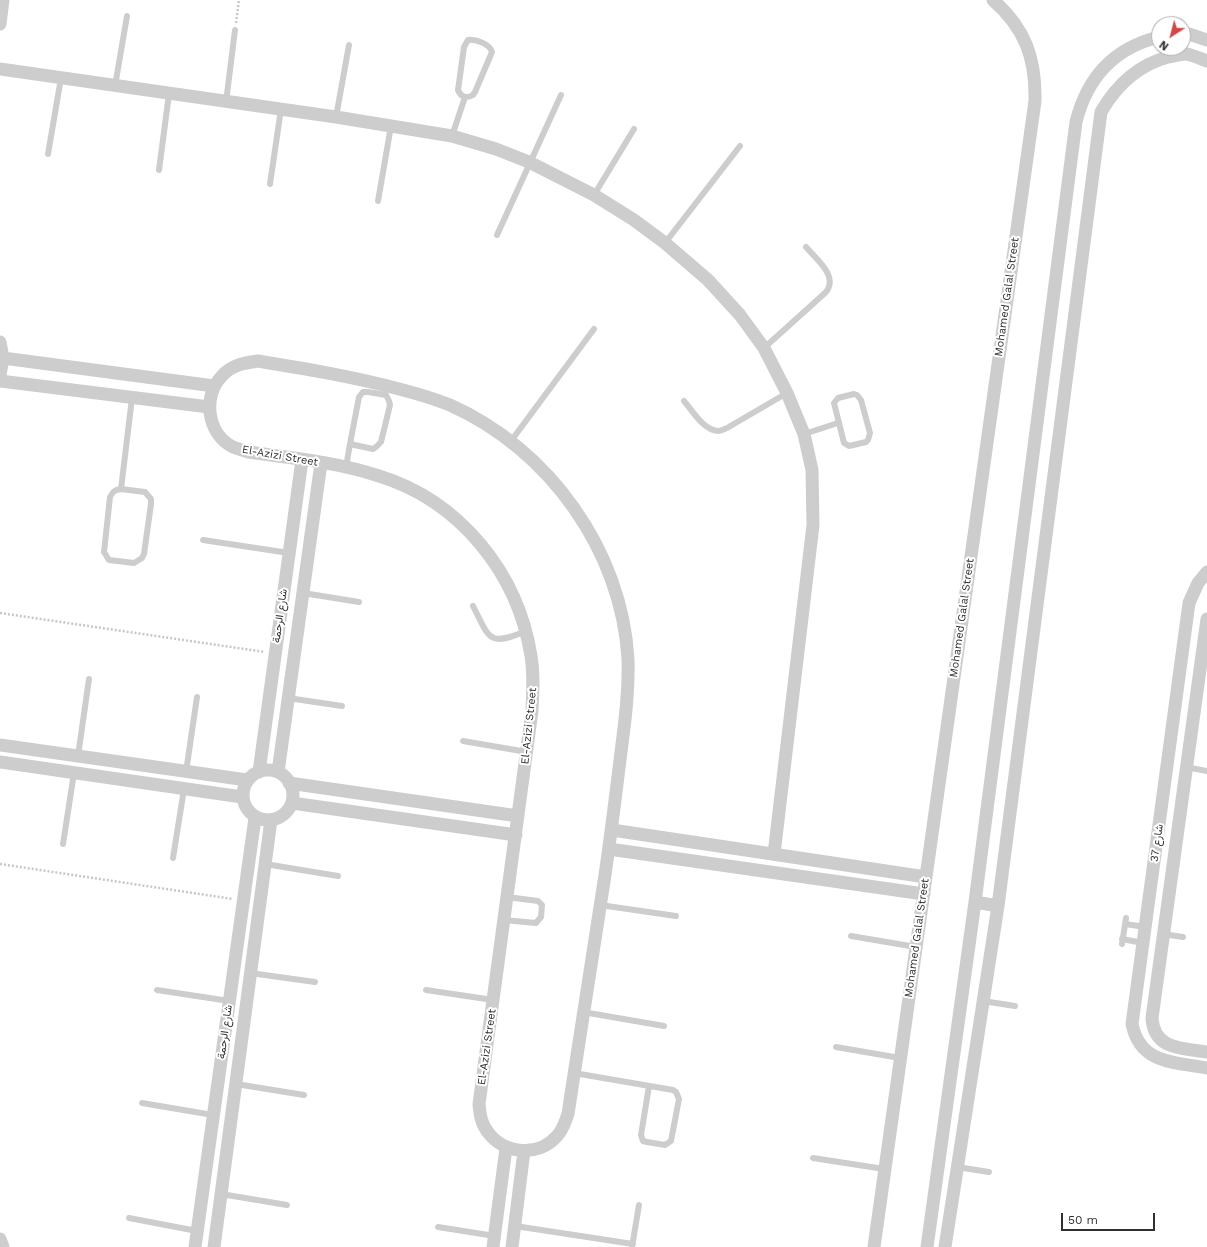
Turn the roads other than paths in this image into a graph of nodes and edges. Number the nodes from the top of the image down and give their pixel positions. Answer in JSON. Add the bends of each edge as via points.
{"nodes":[{"id":1,"x":3,"y":0,"type":"edge"},
{"id":2,"x":993,"y":0,"type":"edge"},
{"id":3,"x":127,"y":16,"type":"dead end"},
{"id":4,"x":0,"y":24,"type":"edge"},
{"id":5,"x":235,"y":30,"type":"road end"},
{"id":6,"x":1191,"y":35,"type":"edge"},
{"id":7,"x":1151,"y":40,"type":"edge"},
{"id":8,"x":1207,"y":40,"type":"edge"},
{"id":9,"x":349,"y":44,"type":"dead end"},
{"id":10,"x":1207,"y":61,"type":"edge"},
{"id":11,"x":0,"y":69,"type":"edge"},
{"id":12,"x":61,"y":78,"type":"junction"},
{"id":13,"x":115,"y":86,"type":"junction"},
{"id":14,"x":169,"y":94,"type":"junction"},
{"id":15,"x":561,"y":95,"type":"dead end"},
{"id":16,"x":465,"y":97,"type":"junction"},
{"id":17,"x":226,"y":102,"type":"junction"},
{"id":18,"x":281,"y":109,"type":"junction"},
{"id":19,"x":336,"y":117,"type":"junction"},
{"id":20,"x":391,"y":126,"type":"junction"},
{"id":21,"x":634,"y":129,"type":"dead end"},
{"id":22,"x":452,"y":136,"type":"junction"},
{"id":23,"x":740,"y":146,"type":"dead end"},
{"id":24,"x":48,"y":154,"type":"dead end"},
{"id":25,"x":529,"y":162,"type":"junction"},
{"id":26,"x":159,"y":170,"type":"dead end"},
{"id":27,"x":270,"y":184,"type":"dead end"},
{"id":28,"x":594,"y":195,"type":"junction"},
{"id":29,"x":378,"y":201,"type":"dead end"},
{"id":30,"x":497,"y":235,"type":"dead end"},
{"id":31,"x":665,"y":243,"type":"junction"},
{"id":32,"x":806,"y":247,"type":"dead end"},
{"id":33,"x":594,"y":329,"type":"dead end"},
{"id":34,"x":0,"y":342,"type":"edge"},
{"id":35,"x":764,"y":348,"type":"junction"},
{"id":36,"x":3,"y":358,"type":"junction"},
{"id":37,"x":0,"y":375,"type":"edge"},
{"id":38,"x":0,"y":381,"type":"edge"},
{"id":39,"x":214,"y":386,"type":"junction"},
{"id":40,"x":787,"y":392,"type":"junction"},
{"id":41,"x":132,"y":398,"type":"junction"},
{"id":42,"x":684,"y":401,"type":"dead end"},
{"id":43,"x":209,"y":407,"type":"junction"},
{"id":44,"x":838,"y":423,"type":"junction"},
{"id":45,"x":804,"y":434,"type":"junction"},
{"id":46,"x":511,"y":441,"type":"junction"},
{"id":47,"x":350,"y":444,"type":"junction"},
{"id":48,"x":302,"y":460,"type":"junction"},
{"id":49,"x":321,"y":463,"type":"junction"},
{"id":50,"x":346,"y":467,"type":"junction"},
{"id":51,"x":121,"y":490,"type":"junction"},
{"id":52,"x":203,"y":540,"type":"dead end"},
{"id":53,"x":289,"y":553,"type":"junction"},
{"id":54,"x":1207,"y":572,"type":"edge"},
{"id":55,"x":303,"y":593,"type":"junction"},
{"id":56,"x":359,"y":602,"type":"dead end"},
{"id":57,"x":473,"y":606,"type":"dead end"},
{"id":58,"x":1207,"y":619,"type":"edge"},
{"id":59,"x":526,"y":631,"type":"junction"},
{"id":60,"x":89,"y":679,"type":"dead end"},
{"id":61,"x":197,"y":697,"type":"dead end"},
{"id":62,"x":288,"y":698,"type":"junction"},
{"id":63,"x":342,"y":706,"type":"dead end"},
{"id":64,"x":463,"y":741,"type":"dead end"},
{"id":65,"x":0,"y":745,"type":"edge"},
{"id":66,"x":527,"y":752,"type":"junction"},
{"id":67,"x":78,"y":756,"type":"junction"},
{"id":68,"x":0,"y":762,"type":"edge"},
{"id":69,"x":1186,"y":767,"type":"junction"},
{"id":70,"x":1207,"y":771,"type":"edge"},
{"id":71,"x":186,"y":772,"type":"junction"},
{"id":72,"x":259,"y":772,"type":"junction"},
{"id":73,"x":278,"y":772,"type":"junction"},
{"id":74,"x":74,"y":773,"type":"junction"},
{"id":75,"x":247,"y":780,"type":"junction"},
{"id":76,"x":290,"y":782,"type":"junction"},
{"id":77,"x":184,"y":789,"type":"junction"},
{"id":78,"x":1164,"y":790,"type":"junction"},
{"id":79,"x":1183,"y":792,"type":"junction"},
{"id":80,"x":242,"y":797,"type":"junction"},
{"id":81,"x":292,"y":803,"type":"junction"},
{"id":82,"x":518,"y":816,"type":"junction"},
{"id":83,"x":255,"y":818,"type":"junction"},
{"id":84,"x":271,"y":820,"type":"junction"},
{"id":85,"x":612,"y":830,"type":"junction"},
{"id":86,"x":516,"y":835,"type":"junction"},
{"id":87,"x":62,"y":844,"type":"dead end"},
{"id":88,"x":609,"y":849,"type":"junction"},
{"id":89,"x":774,"y":854,"type":"junction"},
{"id":90,"x":173,"y":858,"type":"dead end"},
{"id":91,"x":265,"y":864,"type":"junction"},
{"id":92,"x":338,"y":876,"type":"dead end"},
{"id":93,"x":926,"y":877,"type":"junction"},
{"id":94,"x":924,"y":894,"type":"junction"},
{"id":95,"x":508,"y":897,"type":"junction"},
{"id":96,"x":975,"y":902,"type":"junction"},
{"id":97,"x":600,"y":905,"type":"junction"},
{"id":98,"x":998,"y":906,"type":"junction"},
{"id":99,"x":676,"y":916,"type":"dead end"},
{"id":100,"x":504,"y":920,"type":"junction"},
{"id":101,"x":1145,"y":927,"type":"junction"},
{"id":102,"x":1163,"y":934,"type":"junction"},
{"id":103,"x":851,"y":936,"type":"dead end"},
{"id":104,"x":1182,"y":937,"type":"dead end"},
{"id":105,"x":1143,"y":943,"type":"junction"},
{"id":106,"x":916,"y":947,"type":"junction"},
{"id":107,"x":250,"y":973,"type":"junction"},
{"id":108,"x":315,"y":982,"type":"dead end"},
{"id":109,"x":157,"y":990,"type":"dead end"},
{"id":110,"x":426,"y":990,"type":"dead end"},
{"id":111,"x":493,"y":1000,"type":"junction"},
{"id":112,"x":229,"y":1001,"type":"junction"},
{"id":113,"x":983,"y":1001,"type":"junction"},
{"id":114,"x":1015,"y":1006,"type":"dead end"},
{"id":115,"x":584,"y":1012,"type":"junction"},
{"id":116,"x":664,"y":1026,"type":"dead end"},
{"id":117,"x":836,"y":1047,"type":"dead end"},
{"id":118,"x":1207,"y":1052,"type":"edge"},
{"id":119,"x":900,"y":1058,"type":"junction"},
{"id":120,"x":1207,"y":1068,"type":"edge"},
{"id":121,"x":574,"y":1074,"type":"junction"},
{"id":122,"x":236,"y":1084,"type":"junction"},
{"id":123,"x":649,"y":1086,"type":"junction"},
{"id":124,"x":304,"y":1095,"type":"dead end"},
{"id":125,"x":142,"y":1102,"type":"dead end"},
{"id":126,"x":213,"y":1115,"type":"junction"},
{"id":127,"x":506,"y":1148,"type":"junction"},
{"id":128,"x":524,"y":1151,"type":"junction"},
{"id":129,"x":814,"y":1158,"type":"dead end"},
{"id":130,"x":957,"y":1167,"type":"junction"},
{"id":131,"x":884,"y":1169,"type":"junction"},
{"id":132,"x":989,"y":1172,"type":"dead end"},
{"id":133,"x":221,"y":1194,"type":"junction"},
{"id":134,"x":287,"y":1205,"type":"dead end"},
{"id":135,"x":639,"y":1205,"type":"dead end"},
{"id":136,"x":129,"y":1218,"type":"dead end"},
{"id":137,"x":515,"y":1226,"type":"junction"},
{"id":138,"x":438,"y":1227,"type":"dead end"},
{"id":139,"x":197,"y":1231,"type":"junction"},
{"id":140,"x":0,"y":1239,"type":"edge"},
{"id":141,"x":494,"y":1241,"type":"edge"},
{"id":142,"x":633,"y":1245,"type":"edge"},
{"id":143,"x":3,"y":1247,"type":"edge"},
{"id":144,"x":195,"y":1247,"type":"edge"},
{"id":145,"x":214,"y":1247,"type":"edge"},
{"id":146,"x":512,"y":1247,"type":"edge"},
{"id":147,"x":874,"y":1247,"type":"edge"},
{"id":148,"x":927,"y":1247,"type":"edge"},
{"id":149,"x":945,"y":1247,"type":"edge"}],
"edges":[{"from":1,"to":4,"type":"street"},
{"from":2,"to":93,"type":"street","name":"Mohamed Galal Street","via":[[1016,25],[1026,42],[1035,81],[1035,101]]},
{"from":3,"to":13,"type":"lane"},
{"from":5,"to":17,"type":"lane"},
{"from":6,"to":8,"type":"street"},
{"from":7,"to":96,"type":"street","via":[[1127,50],[1097,75],[1084,97],[1076,122]]},
{"from":9,"to":19,"type":"lane"},
{"from":10,"to":98,"type":"street","via":[[1186,54],[1162,59],[1140,69],[1110,97],[1101,112]]},
{"from":11,"to":12,"type":"street"},
{"from":12,"to":13,"type":"street"},
{"from":12,"to":24,"type":"lane"},
{"from":13,"to":14,"type":"street"},
{"from":14,"to":17,"type":"street"},
{"from":14,"to":26,"type":"lane"},
{"from":15,"to":25,"type":"lane"},
{"from":16,"to":16,"type":"lane","via":[[475,92],[492,52],[488,45],[472,40],[468,40],[464,47],[458,86],[459,93]]},
{"from":16,"to":22,"type":"lane"},
{"from":17,"to":18,"type":"street"},
{"from":18,"to":19,"type":"street"},
{"from":18,"to":27,"type":"lane"},
{"from":19,"to":20,"type":"street"},
{"from":20,"to":22,"type":"street"},
{"from":20,"to":29,"type":"lane"},
{"from":21,"to":28,"type":"lane"},
{"from":22,"to":25,"type":"street"},
{"from":23,"to":31,"type":"lane"},
{"from":25,"to":28,"type":"street"},
{"from":25,"to":30,"type":"lane"},
{"from":28,"to":31,"type":"street"},
{"from":31,"to":35,"type":"street","via":[[708,280],[740,315]]},
{"from":32,"to":35,"type":"lane","via":[[827,272],[830,285],[825,293]]},
{"from":33,"to":46,"type":"lane"},
{"from":34,"to":36,"type":"street"},
{"from":35,"to":40,"type":"street"},
{"from":36,"to":37,"type":"street"},
{"from":36,"to":39,"type":"street"},
{"from":38,"to":41,"type":"street"},
{"from":39,"to":43,"type":"street","name":"El-Azizi Street"},
{"from":39,"to":46,"type":"street","name":"El-Azizi Street","via":[[232,368],[244,363],[258,361],[316,370],[379,384],[449,404]]},
{"from":40,"to":42,"type":"lane","via":[[719,431],[704,425]]},
{"from":40,"to":45,"type":"street"},
{"from":41,"to":43,"type":"street"},
{"from":41,"to":51,"type":"lane"},
{"from":43,"to":48,"type":"street","name":"El-Azizi Street","via":[[212,423],[220,437],[233,447],[248,452]]},
{"from":44,"to":44,"type":"lane","via":[[846,445],[868,440],[870,433],[862,400],[857,395],[835,400]]},
{"from":44,"to":45,"type":"lane"},
{"from":45,"to":89,"type":"street","via":[[812,470],[813,525]]},
{"from":46,"to":85,"type":"street","name":"El-Azizi Street","via":[[557,486],[583,521],[606,566],[623,621],[628,657],[628,693]]},
{"from":47,"to":47,"type":"lane","via":[[373,448],[379,445],[390,405],[386,395],[368,392],[361,394]]},
{"from":47,"to":50,"type":"lane"},
{"from":48,"to":49,"type":"street","name":"El-Azizi Street"},
{"from":48,"to":53,"type":"street","name":"شارع الرحمة"},
{"from":49,"to":50,"type":"street","name":"El-Azizi Street"},
{"from":49,"to":55,"type":"street","name":"شارع الرحمة"},
{"from":50,"to":59,"type":"street","name":"El-Azizi Street","via":[[411,488],[455,518],[479,542],[506,581]]},
{"from":51,"to":51,"type":"lane","via":[[115,490],[110,497],[104,552],[109,560],[134,563],[144,554],[151,499],[145,492]]},
{"from":52,"to":53,"type":"lane"},
{"from":53,"to":72,"type":"street","name":"شارع الرحمة"},
{"from":54,"to":78,"type":"street","name":"شارع 37","via":[[1198,583],[1189,603]]},
{"from":55,"to":56,"type":"lane"},
{"from":55,"to":62,"type":"street","name":"شارع الرحمة"},
{"from":57,"to":59,"type":"lane","via":[[488,635],[494,639],[508,639]]},
{"from":58,"to":69,"type":"street","name":"شارع 37"},
{"from":59,"to":66,"type":"street","name":"El-Azizi Street","via":[[533,684]]},
{"from":60,"to":67,"type":"lane"},
{"from":61,"to":71,"type":"lane"},
{"from":62,"to":63,"type":"lane"},
{"from":62,"to":73,"type":"street","name":"شارع الرحمة"},
{"from":64,"to":66,"type":"lane"},
{"from":65,"to":67,"type":"street"},
{"from":66,"to":82,"type":"street","name":"El-Azizi Street"},
{"from":67,"to":71,"type":"street"},
{"from":68,"to":74,"type":"street"},
{"from":69,"to":70,"type":"lane"},
{"from":69,"to":79,"type":"street","name":"شارع 37"},
{"from":71,"to":75,"type":"street"},
{"from":72,"to":73,"type":"street"},
{"from":72,"to":75,"type":"street"},
{"from":73,"to":76,"type":"street"},
{"from":74,"to":77,"type":"street"},
{"from":74,"to":87,"type":"lane"},
{"from":75,"to":80,"type":"street"},
{"from":76,"to":81,"type":"street"},
{"from":76,"to":82,"type":"street"},
{"from":77,"to":80,"type":"street"},
{"from":77,"to":90,"type":"lane"},
{"from":78,"to":79,"type":"street"},
{"from":78,"to":101,"type":"street","name":"شارع 37"},
{"from":79,"to":102,"type":"street","name":"شارع 37"},
{"from":80,"to":83,"type":"street","via":[[244,806]]},
{"from":81,"to":84,"type":"street","via":[[284,815]]},
{"from":81,"to":86,"type":"street"},
{"from":82,"to":86,"type":"street","name":"El-Azizi Street"},
{"from":83,"to":84,"type":"street"},
{"from":83,"to":112,"type":"street","name":"شارع الرحمة"},
{"from":84,"to":91,"type":"street","name":"شارع الرحمة"},
{"from":85,"to":88,"type":"street","name":"El-Azizi Street"},
{"from":85,"to":89,"type":"street"},
{"from":86,"to":95,"type":"street","name":"El-Azizi Street"},
{"from":88,"to":94,"type":"street"},
{"from":88,"to":97,"type":"street","name":"El-Azizi Street"},
{"from":89,"to":93,"type":"street"},
{"from":91,"to":92,"type":"lane"},
{"from":91,"to":107,"type":"street","name":"شارع الرحمة"},
{"from":93,"to":94,"type":"street","name":"Mohamed Galal Street"},
{"from":94,"to":106,"type":"street","name":"Mohamed Galal Street"},
{"from":95,"to":100,"type":"street","name":"El-Azizi Street"},
{"from":95,"to":100,"type":"lane","via":[[538,901],[542,906],[541,917],[536,922]]},
{"from":96,"to":98,"type":"street"},
{"from":96,"to":148,"type":"street"},
{"from":97,"to":99,"type":"lane"},
{"from":97,"to":115,"type":"street","name":"El-Azizi Street"},
{"from":98,"to":113,"type":"street"},
{"from":100,"to":111,"type":"street","name":"El-Azizi Street"},
{"from":101,"to":105,"type":"street","name":"شارع 37"},
{"from":101,"to":105,"type":"lane","via":[[1125,921],[1122,942]]},
{"from":102,"to":104,"type":"lane"},
{"from":102,"to":118,"type":"street","name":"شارع 37","via":[[1152,1026],[1166,1044]]},
{"from":103,"to":106,"type":"lane"},
{"from":105,"to":120,"type":"street","name":"شارع 37","via":[[1132,1024],[1138,1041],[1157,1058]]},
{"from":106,"to":119,"type":"street","name":"Mohamed Galal Street"},
{"from":107,"to":108,"type":"lane"},
{"from":107,"to":122,"type":"street","name":"شارع الرحمة"},
{"from":109,"to":112,"type":"lane"},
{"from":110,"to":111,"type":"lane"},
{"from":111,"to":127,"type":"street","name":"El-Azizi Street","via":[[479,1104],[486,1130]]},
{"from":112,"to":126,"type":"street","name":"شارع الرحمة"},
{"from":113,"to":114,"type":"lane"},
{"from":113,"to":130,"type":"street"},
{"from":115,"to":116,"type":"lane"},
{"from":115,"to":121,"type":"street","name":"El-Azizi Street"},
{"from":117,"to":119,"type":"lane"},
{"from":119,"to":131,"type":"street","name":"Mohamed Galal Street"},
{"from":121,"to":123,"type":"lane"},
{"from":121,"to":128,"type":"street","name":"El-Azizi Street","via":[[568,1114],[561,1131],[548,1144]]},
{"from":122,"to":124,"type":"lane"},
{"from":122,"to":133,"type":"street","name":"شارع الرحمة"},
{"from":123,"to":123,"type":"lane","via":[[641,1135],[643,1141],[669,1144],[673,1138],[678,1096],[673,1090]]},
{"from":125,"to":126,"type":"lane"},
{"from":126,"to":139,"type":"street","name":"شارع الرحمة"},
{"from":127,"to":128,"type":"street","name":"El-Azizi Street"},
{"from":127,"to":141,"type":"street"},
{"from":128,"to":137,"type":"street"},
{"from":129,"to":131,"type":"lane"},
{"from":130,"to":132,"type":"lane"},
{"from":130,"to":149,"type":"street"},
{"from":131,"to":147,"type":"street","name":"Mohamed Galal Street"},
{"from":133,"to":134,"type":"lane"},
{"from":133,"to":145,"type":"street","name":"شارع الرحمة"},
{"from":135,"to":142,"type":"lane"},
{"from":136,"to":139,"type":"lane"},
{"from":137,"to":142,"type":"lane"},
{"from":137,"to":146,"type":"street"},
{"from":138,"to":141,"type":"lane"},
{"from":139,"to":144,"type":"street","name":"شارع الرحمة"},
{"from":140,"to":143,"type":"street"}]}
